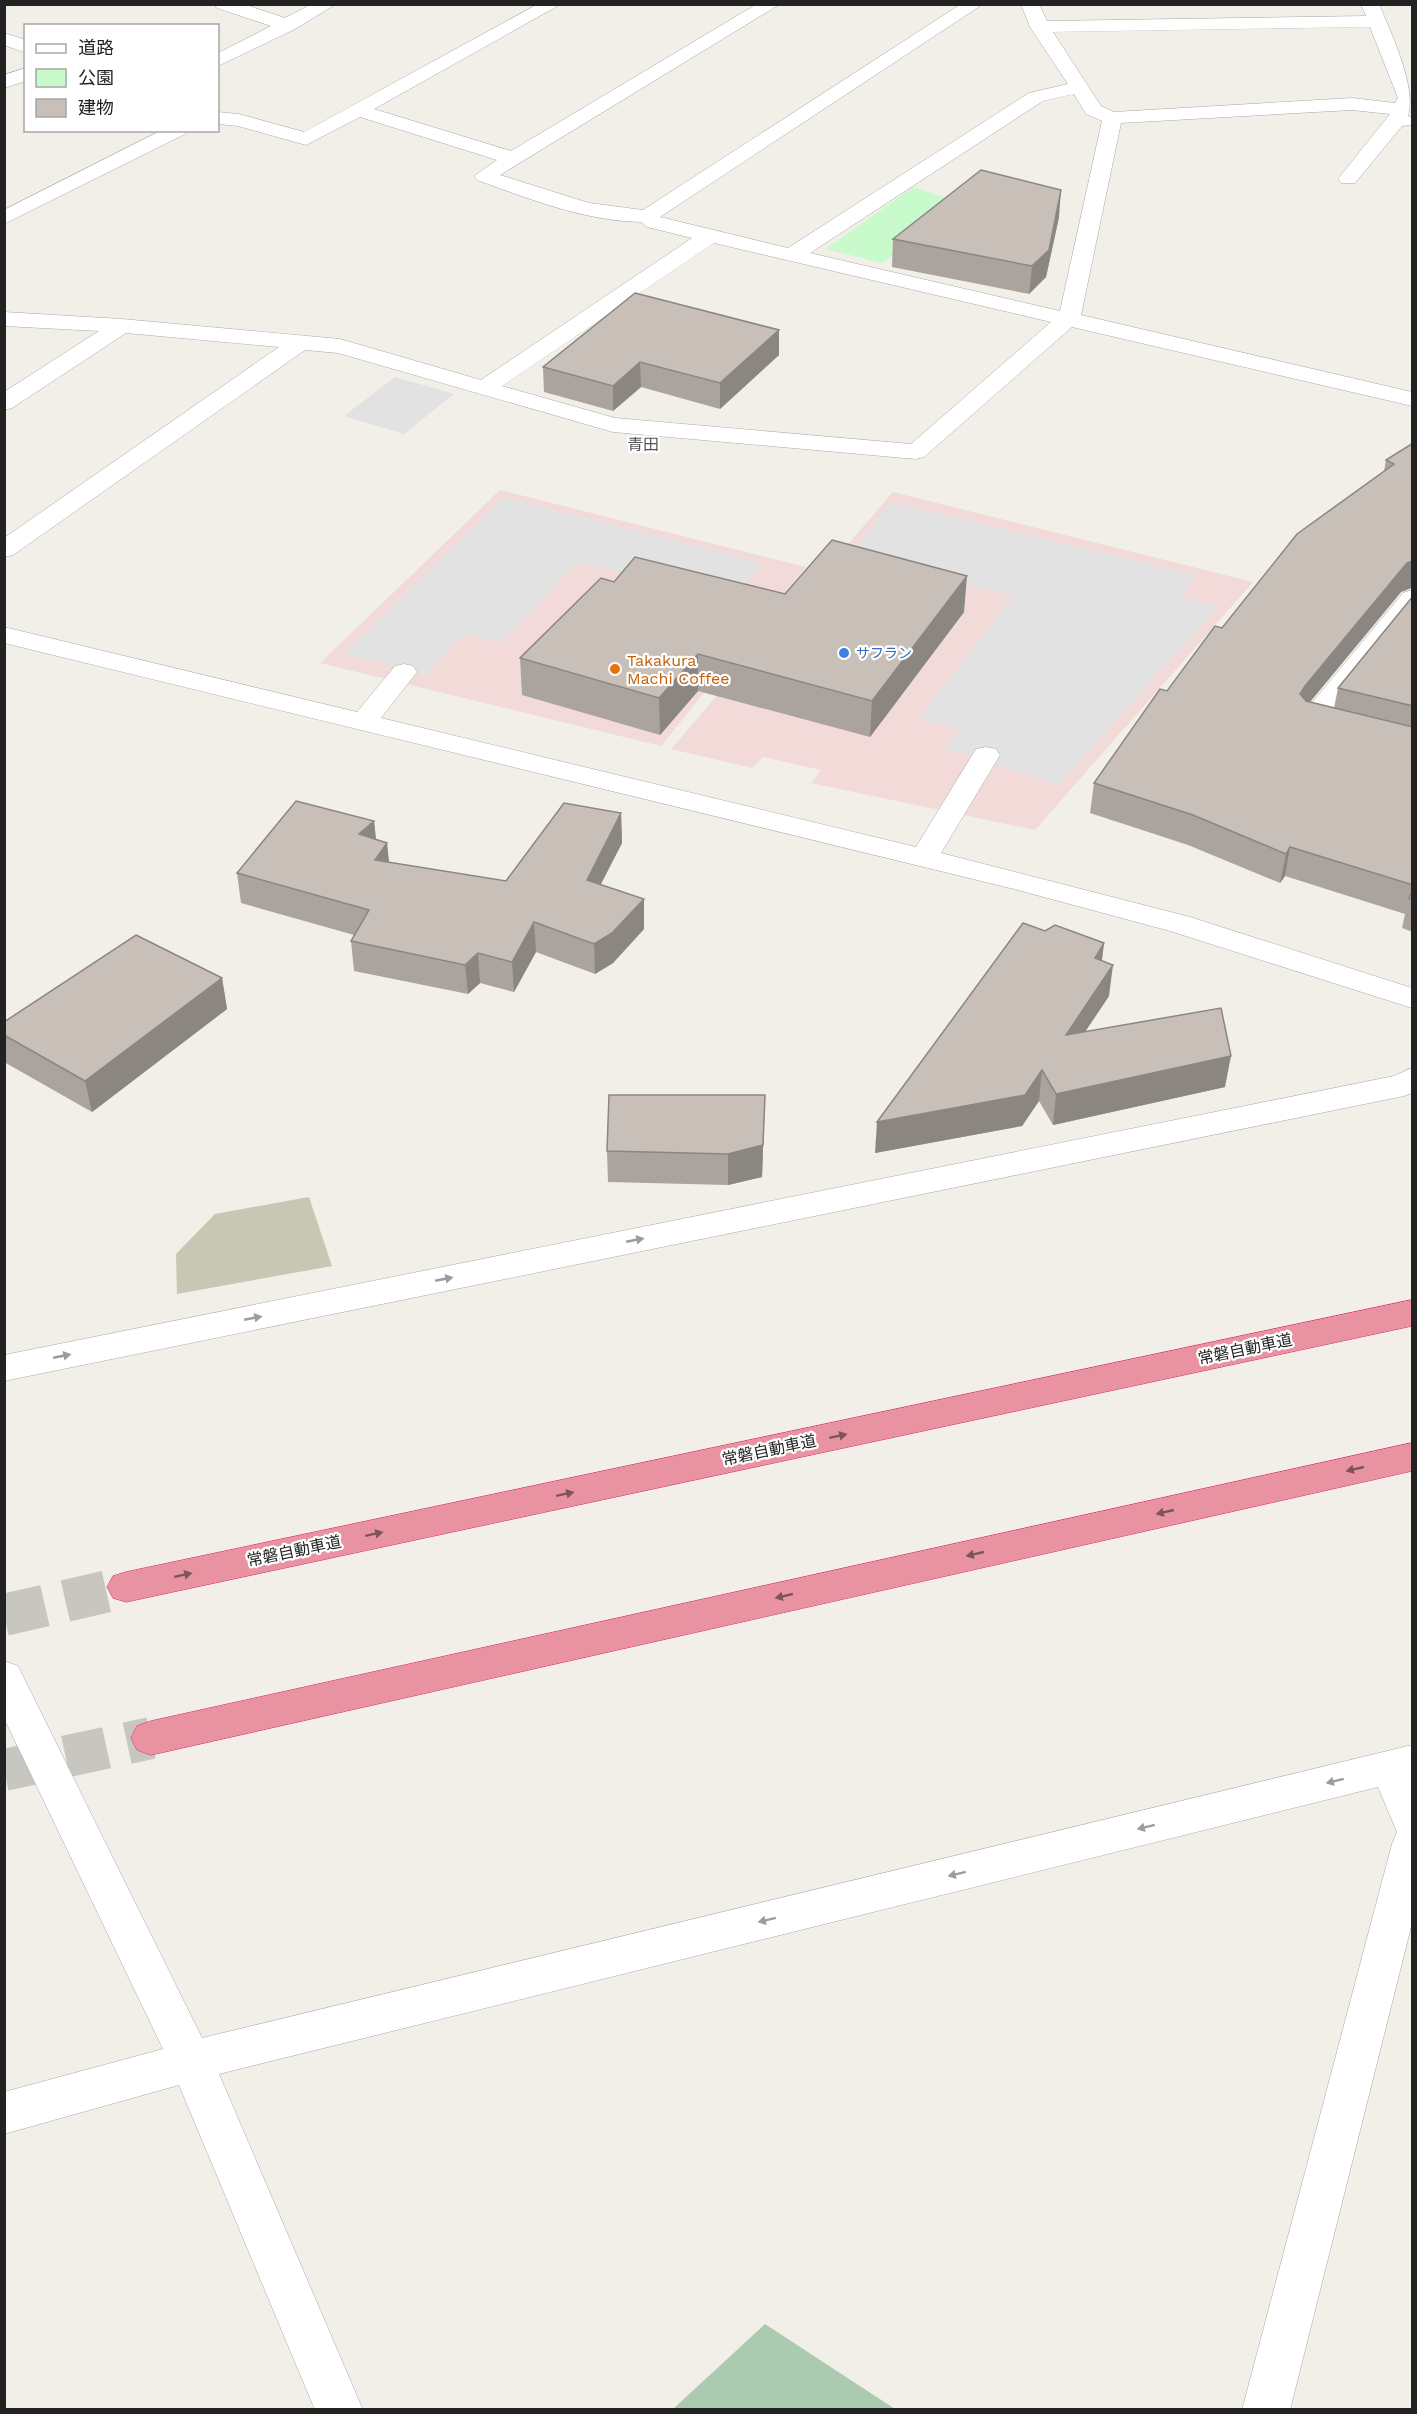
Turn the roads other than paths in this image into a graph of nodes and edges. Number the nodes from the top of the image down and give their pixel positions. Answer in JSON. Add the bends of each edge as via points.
{"nodes":[{"id":1,"x":223,"y":4,"type":"edge"},
{"id":2,"x":327,"y":4,"type":"edge"},
{"id":3,"x":552,"y":4,"type":"edge"},
{"id":4,"x":771,"y":4,"type":"edge"},
{"id":5,"x":974,"y":4,"type":"edge"},
{"id":6,"x":1030,"y":4,"type":"edge"},
{"id":7,"x":1374,"y":13,"type":"edge"},
{"id":8,"x":288,"y":25,"type":"junction"},
{"id":9,"x":1039,"y":27,"type":"junction"},
{"id":10,"x":4,"y":38,"type":"edge"},
{"id":11,"x":24,"y":46,"type":"edge"},
{"id":12,"x":219,"y":60,"type":"edge"},
{"id":13,"x":24,"y":75,"type":"edge"},
{"id":14,"x":4,"y":82,"type":"edge"},
{"id":15,"x":1080,"y":87,"type":"junction"},
{"id":16,"x":359,"y":111,"type":"junction"},
{"id":17,"x":1404,"y":117,"type":"edge"},
{"id":18,"x":219,"y":118,"type":"edge"},
{"id":19,"x":1112,"y":118,"type":"junction"},
{"id":20,"x":174,"y":132,"type":"edge"},
{"id":21,"x":512,"y":158,"type":"junction"},
{"id":22,"x":1348,"y":179,"type":"dead end"},
{"id":23,"x":647,"y":216,"type":"junction"},
{"id":24,"x":4,"y":218,"type":"edge"},
{"id":25,"x":710,"y":236,"type":"junction"},
{"id":26,"x":793,"y":254,"type":"junction"},
{"id":27,"x":1069,"y":318,"type":"junction"},
{"id":28,"x":4,"y":319,"type":"edge"},
{"id":29,"x":122,"y":326,"type":"junction"},
{"id":30,"x":301,"y":342,"type":"junction"},
{"id":31,"x":485,"y":387,"type":"junction"},
{"id":32,"x":1413,"y":399,"type":"edge"},
{"id":33,"x":4,"y":403,"type":"edge"},
{"id":34,"x":4,"y":550,"type":"edge"},
{"id":35,"x":1413,"y":598,"type":"edge"},
{"id":36,"x":4,"y":635,"type":"edge"},
{"id":37,"x":404,"y":672,"type":"dead end"},
{"id":38,"x":363,"y":723,"type":"junction"},
{"id":39,"x":1413,"y":747,"type":"edge"},
{"id":40,"x":986,"y":755,"type":"dead end"},
{"id":41,"x":924,"y":858,"type":"junction"},
{"id":42,"x":1413,"y":998,"type":"edge"},
{"id":43,"x":1413,"y":1079,"type":"edge"},
{"id":44,"x":1413,"y":1313,"type":"edge"},
{"id":45,"x":4,"y":1368,"type":"edge"},
{"id":46,"x":1413,"y":1456,"type":"edge"},
{"id":47,"x":126,"y":1587,"type":"tunnel mouth"},
{"id":48,"x":4,"y":1677,"type":"edge"},
{"id":49,"x":151,"y":1738,"type":"tunnel mouth"},
{"id":50,"x":1401,"y":1765,"type":"edge"},
{"id":51,"x":1413,"y":1820,"type":"edge"},
{"id":52,"x":1413,"y":1844,"type":"edge"},
{"id":53,"x":191,"y":2061,"type":"junction"},
{"id":54,"x":4,"y":2113,"type":"edge"},
{"id":55,"x":339,"y":2409,"type":"edge"},
{"id":56,"x":1266,"y":2409,"type":"edge"}],
"edges":[{"from":1,"to":8,"type":"street"},
{"from":2,"to":8,"type":"street"},
{"from":3,"to":16,"type":"street"},
{"from":4,"to":21,"type":"street"},
{"from":5,"to":23,"type":"street"},
{"from":6,"to":9,"type":"street"},
{"from":7,"to":9,"type":"street"},
{"from":7,"to":17,"type":"street","via":[[1408,98]]},
{"from":8,"to":12,"type":"street"},
{"from":9,"to":15,"type":"street"},
{"from":10,"to":11,"type":"street"},
{"from":13,"to":14,"type":"street"},
{"from":15,"to":19,"type":"street","via":[[1093,110]]},
{"from":15,"to":26,"type":"street","via":[[1036,97]]},
{"from":16,"to":18,"type":"street","via":[[306,139]]},
{"from":16,"to":21,"type":"street"},
{"from":17,"to":19,"type":"street","via":[[1352,104]]},
{"from":17,"to":22,"type":"street"},
{"from":19,"to":27,"type":"street"},
{"from":20,"to":24,"type":"street"},
{"from":21,"to":23,"type":"street","via":[[484,176],[529,192],[629,217]]},
{"from":23,"to":25,"type":"street","via":[[654,223]]},
{"from":25,"to":26,"type":"street"},
{"from":25,"to":31,"type":"street"},
{"from":26,"to":27,"type":"street"},
{"from":27,"to":31,"type":"street","via":[[916,452],[613,425]]},
{"from":27,"to":32,"type":"street"},
{"from":28,"to":29,"type":"street"},
{"from":29,"to":30,"type":"street"},
{"from":29,"to":33,"type":"street"},
{"from":30,"to":31,"type":"street","via":[[340,345]]},
{"from":30,"to":34,"type":"street"},
{"from":35,"to":39,"type":"street","via":[[1311,722]]},
{"from":36,"to":38,"type":"street"},
{"from":37,"to":38,"type":"street"},
{"from":38,"to":41,"type":"street"},
{"from":40,"to":41,"type":"street"},
{"from":41,"to":42,"type":"street","via":[[1180,924]]},
{"from":45,"to":43,"type":"street","one_way":true,"via":[[1404,1085]]},
{"from":47,"to":44,"type":"highway","name":"常磐自動車道","one_way":true},
{"from":46,"to":49,"type":"highway","one_way":true},
{"from":48,"to":53,"type":"street"},
{"from":50,"to":51,"type":"street"},
{"from":50,"to":53,"type":"street","one_way":true},
{"from":52,"to":56,"type":"street"},
{"from":53,"to":54,"type":"street"},
{"from":53,"to":55,"type":"street"}]}
